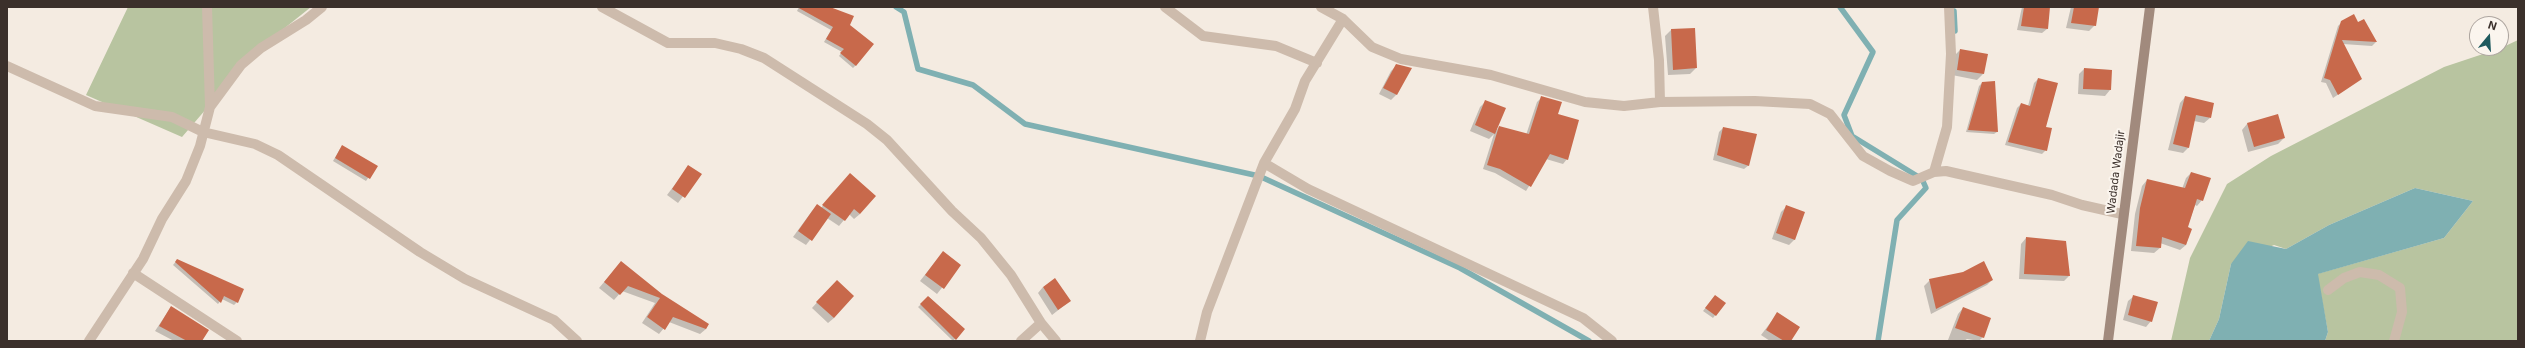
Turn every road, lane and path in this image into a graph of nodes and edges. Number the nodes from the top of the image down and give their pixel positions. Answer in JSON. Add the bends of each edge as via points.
{"nodes":[{"id":1,"x":207,"y":7,"type":"edge"},
{"id":2,"x":322,"y":7,"type":"edge"},
{"id":3,"x":602,"y":7,"type":"edge"},
{"id":4,"x":1165,"y":7,"type":"edge"},
{"id":5,"x":1321,"y":7,"type":"edge"},
{"id":6,"x":1653,"y":7,"type":"edge"},
{"id":7,"x":1949,"y":7,"type":"edge"},
{"id":8,"x":2150,"y":7,"type":"edge"},
{"id":9,"x":1334,"y":9,"type":"edge"},
{"id":10,"x":1342,"y":19,"type":"junction"},
{"id":11,"x":1317,"y":63,"type":"junction"},
{"id":12,"x":7,"y":66,"type":"edge"},
{"id":13,"x":1660,"y":102,"type":"junction"},
{"id":14,"x":210,"y":107,"type":"junction"},
{"id":15,"x":203,"y":132,"type":"junction"},
{"id":16,"x":1264,"y":163,"type":"junction"},
{"id":17,"x":1934,"y":172,"type":"junction"},
{"id":18,"x":2122,"y":214,"type":"junction"},
{"id":19,"x":133,"y":273,"type":"junction"},
{"id":20,"x":2328,"y":290,"type":"dead end"},
{"id":21,"x":1040,"y":322,"type":"junction"},
{"id":22,"x":89,"y":341,"type":"edge"},
{"id":23,"x":237,"y":341,"type":"edge"},
{"id":24,"x":577,"y":341,"type":"edge"},
{"id":25,"x":1021,"y":341,"type":"edge"},
{"id":26,"x":1056,"y":341,"type":"edge"},
{"id":27,"x":1200,"y":341,"type":"edge"},
{"id":28,"x":1612,"y":341,"type":"edge"},
{"id":29,"x":2108,"y":341,"type":"edge"},
{"id":30,"x":2394,"y":341,"type":"edge"}],
"edges":[{"from":1,"to":14,"type":"street"},
{"from":2,"to":14,"type":"street","via":[[241,65]]},
{"from":3,"to":21,"type":"street","via":[[668,43],[714,43],[741,49],[764,58],[866,124],[887,140],[946,206],[981,238],[1011,275]]},
{"from":4,"to":11,"type":"street","via":[[1203,36],[1276,46]]},
{"from":5,"to":9,"type":"street"},
{"from":6,"to":13,"type":"street","via":[[1659,60]]},
{"from":7,"to":17,"type":"street","via":[[1951,54],[1947,126]]},
{"from":8,"to":18,"type":"street","name":"Wadada Wadajir"},
{"from":9,"to":10,"type":"street"},
{"from":10,"to":11,"type":"street"},
{"from":10,"to":13,"type":"street","via":[[1372,47],[1401,59],[1491,75],[1585,102],[1624,106]]},
{"from":11,"to":16,"type":"street"},
{"from":12,"to":15,"type":"street","via":[[95,106],[172,117]]},
{"from":13,"to":17,"type":"street","via":[[1755,101],[1810,104],[1830,114],[1863,156],[1890,171],[1913,181]]},
{"from":14,"to":15,"type":"street"},
{"from":15,"to":19,"type":"street","via":[[186,181]]},
{"from":15,"to":24,"type":"street","via":[[255,144],[278,155],[420,252],[465,279],[554,320]]},
{"from":16,"to":27,"type":"street","via":[[1207,312]]},
{"from":16,"to":28,"type":"street","via":[[1308,189],[1583,318]]},
{"from":17,"to":18,"type":"street","via":[[1946,171],[2004,183]]},
{"from":18,"to":29,"type":"street","name":"Wadada Wadajir"},
{"from":19,"to":22,"type":"street"},
{"from":19,"to":23,"type":"street"},
{"from":20,"to":30,"type":"street","via":[[2344,278],[2360,272],[2379,275],[2400,288],[2402,312]]},
{"from":21,"to":25,"type":"street"},
{"from":21,"to":26,"type":"street"}]}
